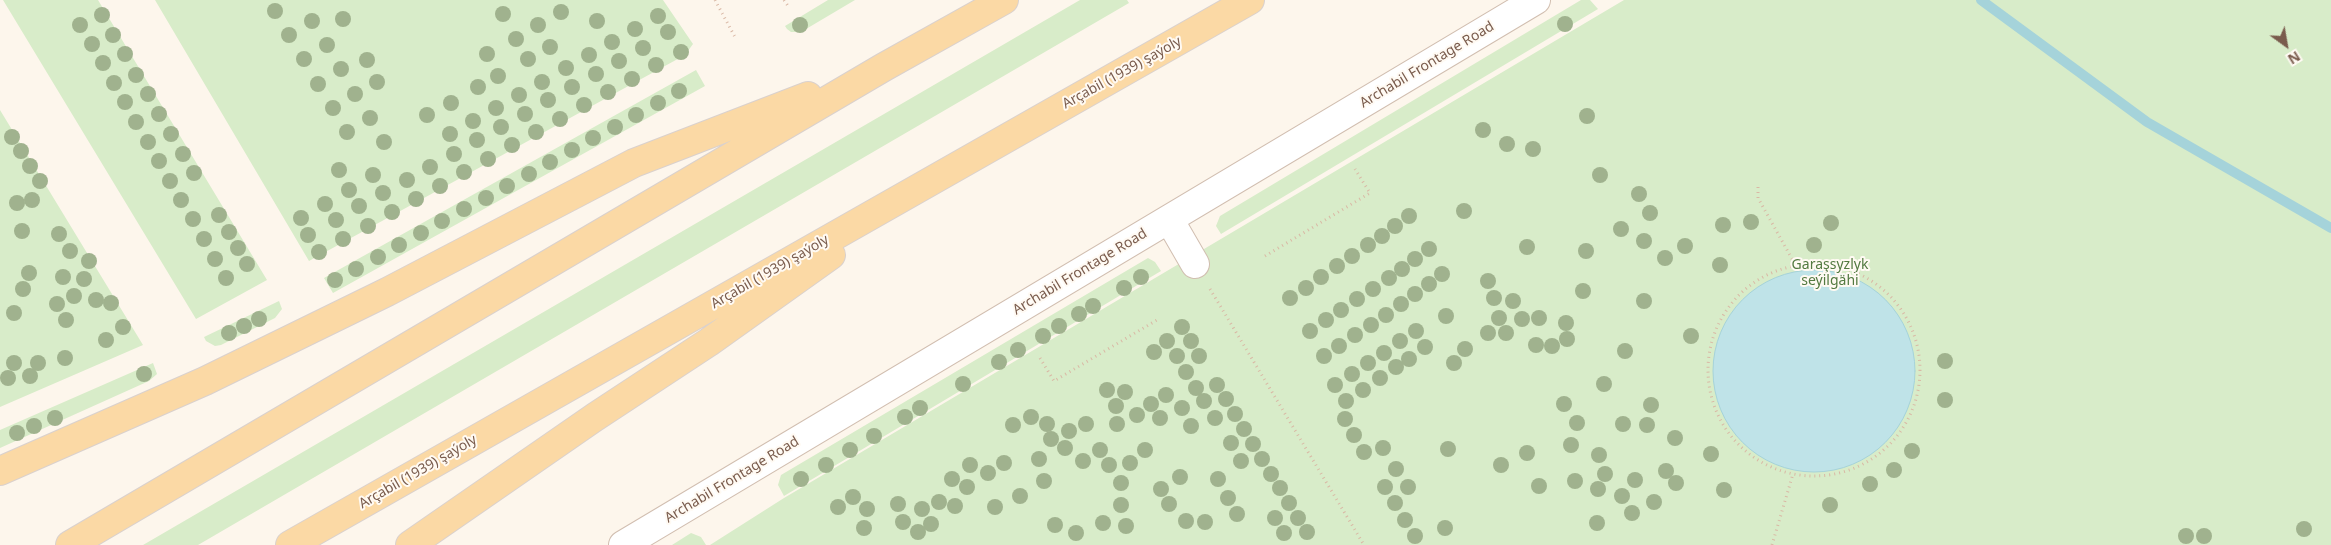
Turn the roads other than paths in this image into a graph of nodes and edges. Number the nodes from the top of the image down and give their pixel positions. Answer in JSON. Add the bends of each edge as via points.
{"nodes":[{"id":1,"x":1004,"y":0,"type":"edge"},
{"id":2,"x":1250,"y":0,"type":"edge"},
{"id":3,"x":1262,"y":0,"type":"edge"},
{"id":4,"x":1536,"y":0,"type":"edge"},
{"id":5,"x":1219,"y":18,"type":"junction"},
{"id":6,"x":884,"y":67,"type":"junction"},
{"id":7,"x":957,"y":166,"type":"junction"},
{"id":8,"x":1169,"y":219,"type":"junction"},
{"id":9,"x":1195,"y":264,"type":"road end"},
{"id":10,"x":0,"y":471,"type":"edge"},
{"id":11,"x":70,"y":545,"type":"edge"},
{"id":12,"x":290,"y":545,"type":"edge"},
{"id":13,"x":410,"y":545,"type":"edge"},
{"id":14,"x":623,"y":545,"type":"edge"}],
"edges":[{"from":1,"to":6,"type":"main road"},
{"from":2,"to":5,"type":"main road","name":"Arçabil (1939) şaýoly"},
{"from":3,"to":5,"type":"main road"},
{"from":4,"to":8,"type":"street","name":"Archabil Frontage Road"},
{"from":5,"to":7,"type":"main road","name":"Arçabil (1939) şaýoly"},
{"from":6,"to":10,"type":"main road","via":[[634,163],[387,292],[204,381]]},
{"from":6,"to":11,"type":"main road"},
{"from":7,"to":12,"type":"main road","name":"Arçabil (1939) şaýoly"},
{"from":7,"to":13,"type":"main road","via":[[709,342]]},
{"from":8,"to":9,"type":"street"},
{"from":8,"to":14,"type":"street","name":"Archabil Frontage Road"}]}
